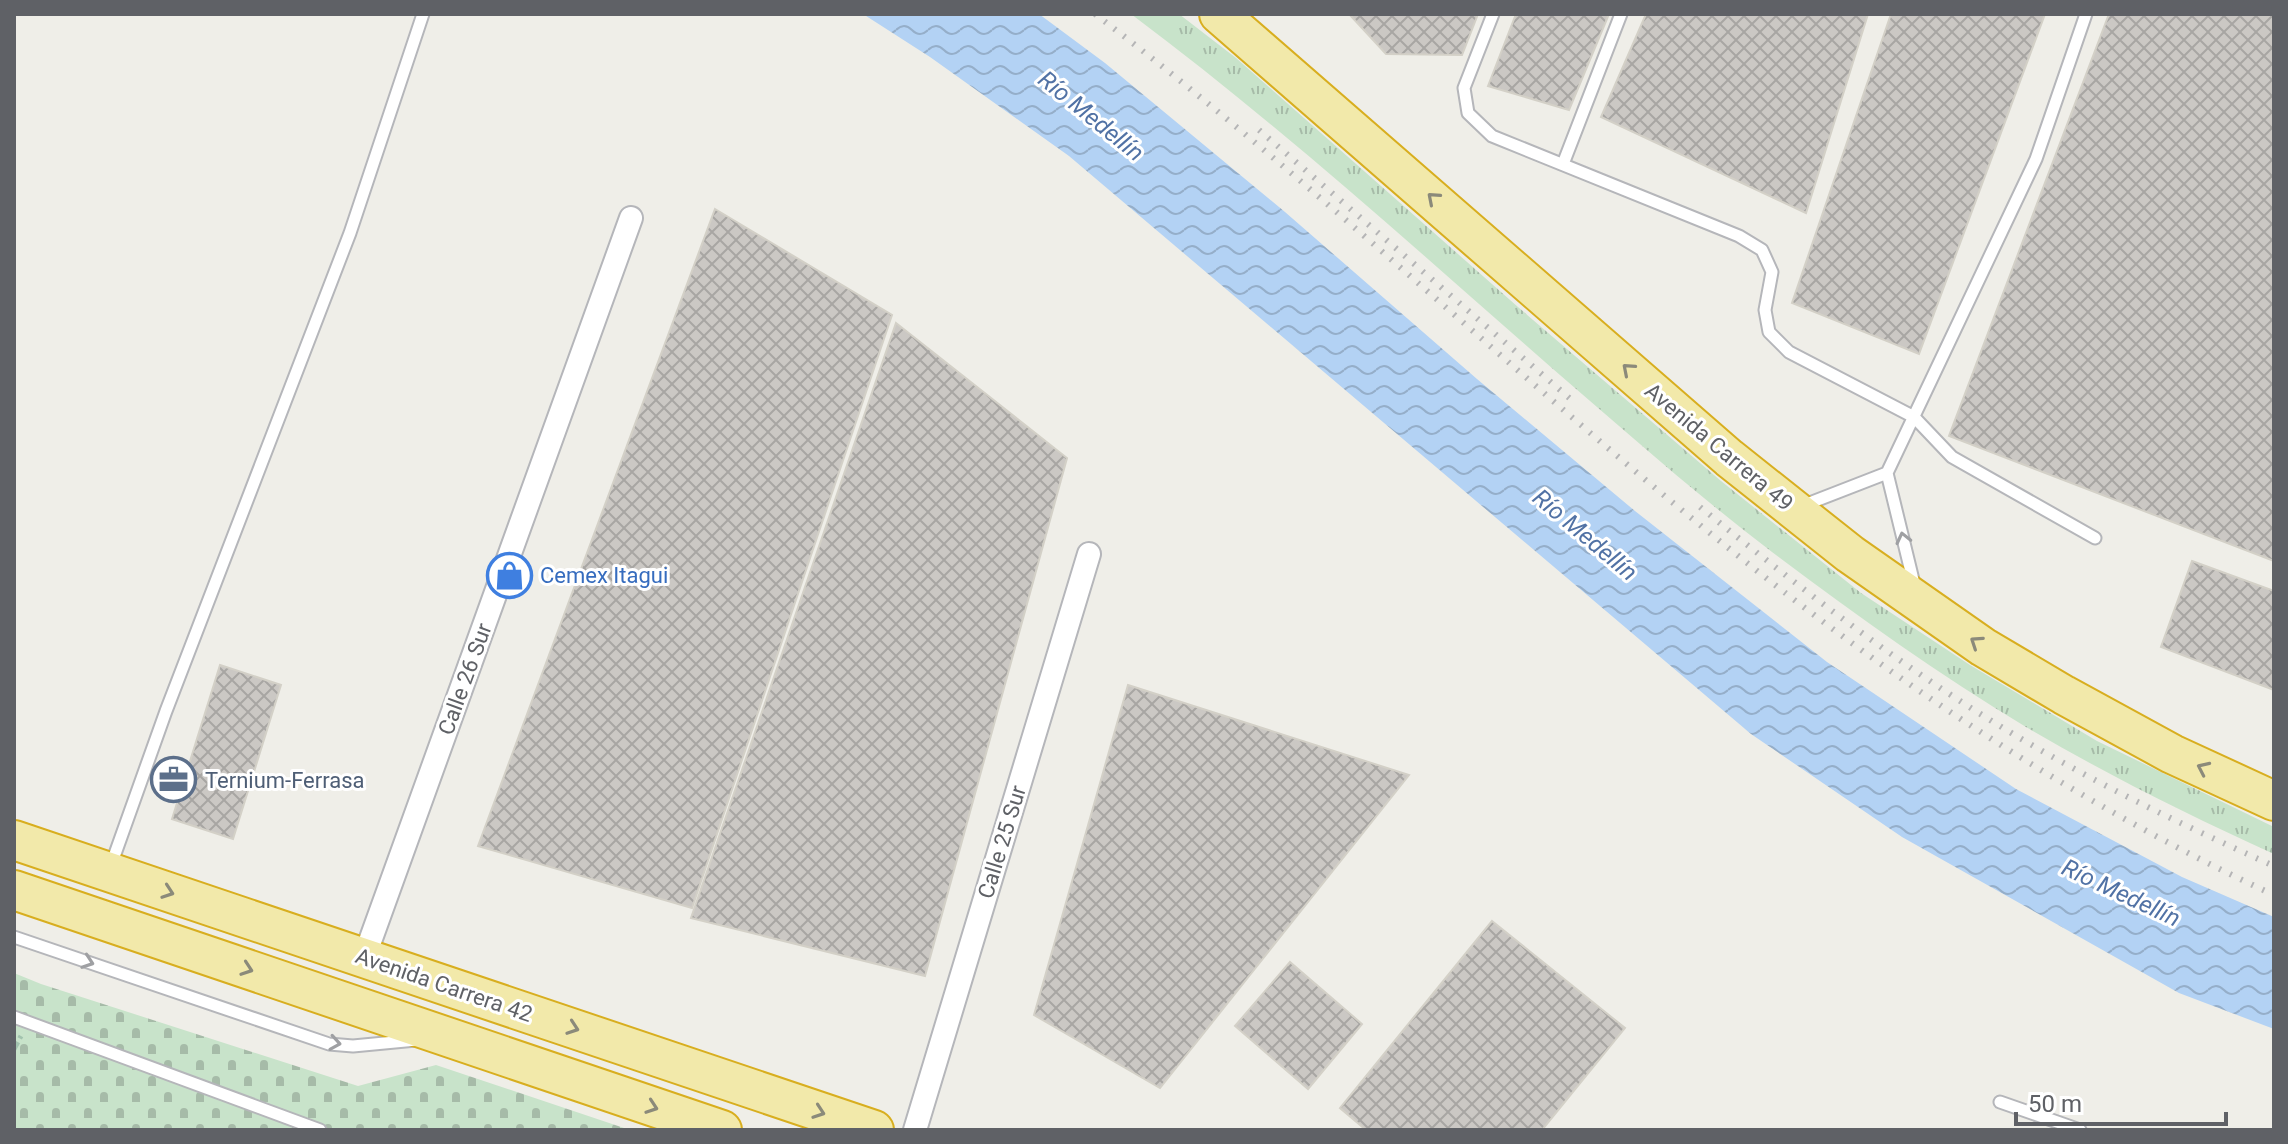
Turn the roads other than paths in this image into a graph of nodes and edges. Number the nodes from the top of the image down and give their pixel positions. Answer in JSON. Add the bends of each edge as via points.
{"nodes":[{"id":1,"x":423,"y":14,"type":"edge"},
{"id":2,"x":1219,"y":14,"type":"edge"},
{"id":3,"x":1493,"y":14,"type":"edge"},
{"id":4,"x":1621,"y":14,"type":"edge"},
{"id":5,"x":2086,"y":14,"type":"edge"},
{"id":6,"x":1563,"y":164,"type":"junction"},
{"id":7,"x":631,"y":218,"type":"dead end"},
{"id":8,"x":1914,"y":417,"type":"junction"},
{"id":9,"x":1887,"y":473,"type":"junction"},
{"id":10,"x":1792,"y":510,"type":"junction"},
{"id":11,"x":2095,"y":538,"type":"dead end"},
{"id":12,"x":1089,"y":554,"type":"dead end"},
{"id":13,"x":1918,"y":602,"type":"junction"},
{"id":14,"x":2274,"y":801,"type":"edge"},
{"id":15,"x":14,"y":840,"type":"edge"},
{"id":16,"x":108,"y":872,"type":"junction"},
{"id":17,"x":14,"y":890,"type":"edge"},
{"id":18,"x":14,"y":937,"type":"edge"},
{"id":19,"x":364,"y":958,"type":"junction"},
{"id":20,"x":14,"y":1017,"type":"edge"},
{"id":21,"x":447,"y":1037,"type":"junction"},
{"id":22,"x":645,"y":1053,"type":"junction"},
{"id":23,"x":2000,"y":1102,"type":"dead end"},
{"id":24,"x":320,"y":1130,"type":"edge"},
{"id":25,"x":722,"y":1130,"type":"edge"},
{"id":26,"x":750,"y":1130,"type":"edge"},
{"id":27,"x":874,"y":1130,"type":"edge"},
{"id":28,"x":915,"y":1130,"type":"edge"},
{"id":29,"x":2080,"y":1130,"type":"edge"}],
"edges":[{"from":1,"to":16,"type":"lane","via":[[350,233]]},
{"from":10,"to":2,"type":"highway","name":"Avenida Carrera 49","one_way":true},
{"from":3,"to":6,"type":"lane","via":[[1464,88],[1468,113],[1492,136]]},
{"from":4,"to":6,"type":"lane"},
{"from":5,"to":8,"type":"lane","via":[[2036,159]]},
{"from":6,"to":8,"type":"lane","via":[[1762,250],[1772,272],[1765,310],[1769,332],[1789,352]]},
{"from":7,"to":19,"type":"street","name":"Calle 26 Sur"},
{"from":8,"to":9,"type":"lane"},
{"from":8,"to":11,"type":"lane","via":[[1952,457]]},
{"from":9,"to":10,"type":"lane"},
{"from":13,"to":9,"type":"lane","one_way":true},
{"from":10,"to":13,"type":"highway","name":"Avenida Carrera 49"},
{"from":12,"to":28,"type":"street","name":"Calle 25 Sur"},
{"from":14,"to":13,"type":"highway","name":"Avenida Carrera 49","one_way":true,"via":[[2172,754],[2064,695]]},
{"from":15,"to":16,"type":"highway","name":"Avenida Carrera 42"},
{"from":16,"to":19,"type":"highway","name":"Avenida Carrera 42","one_way":true},
{"from":17,"to":21,"type":"highway","one_way":true},
{"from":18,"to":21,"type":"lane","one_way":true,"via":[[329,1044]]},
{"from":19,"to":22,"type":"highway","name":"Avenida Carrera 42","one_way":true},
{"from":20,"to":24,"type":"lane"},
{"from":21,"to":25,"type":"highway","one_way":true},
{"from":22,"to":26,"type":"highway"},
{"from":22,"to":27,"type":"highway","name":"Avenida Carrera 42","one_way":true},
{"from":23,"to":29,"type":"lane"}]}
